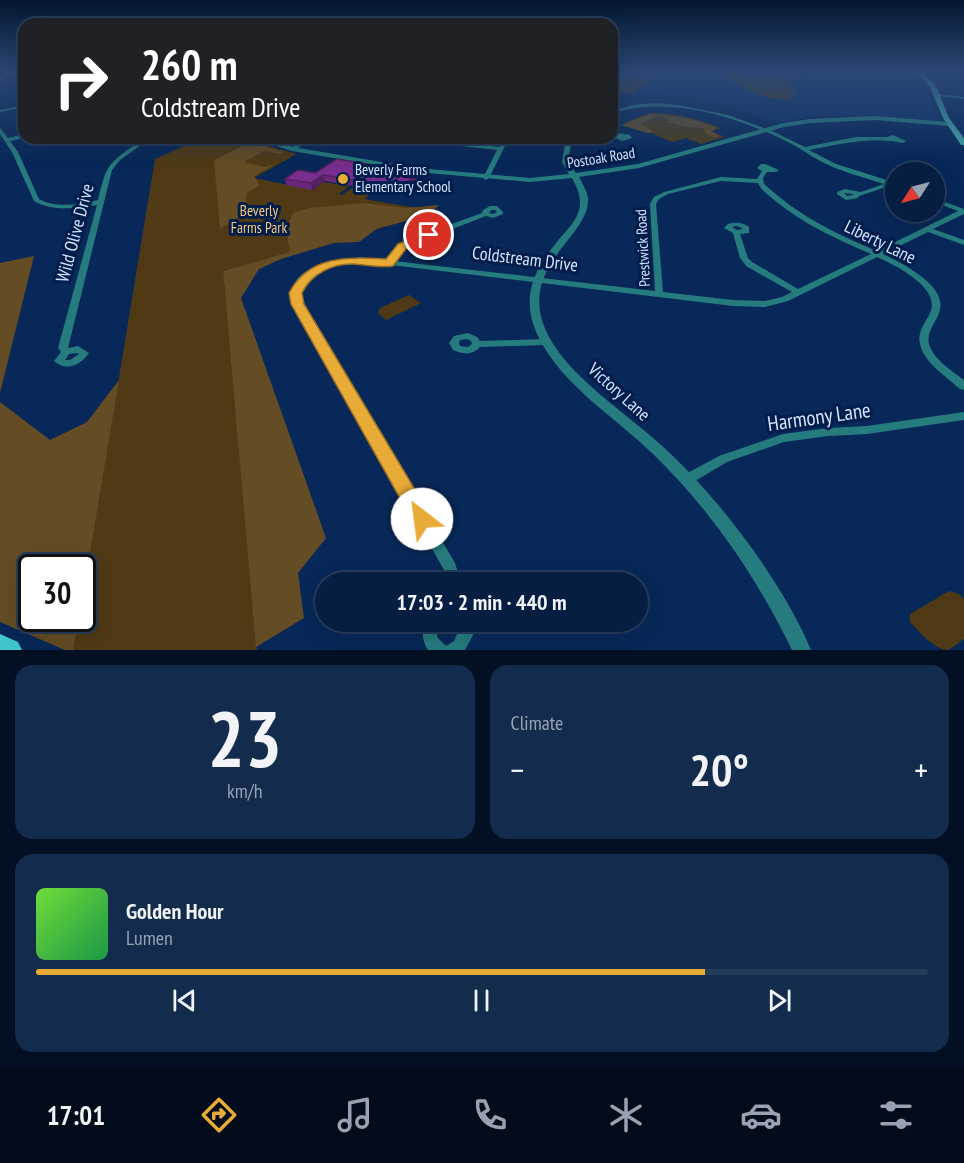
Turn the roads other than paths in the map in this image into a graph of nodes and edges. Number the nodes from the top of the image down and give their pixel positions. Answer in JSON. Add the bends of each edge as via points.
{"nodes":[{"id":1,"x":941,"y":102,"type":"edge"},
{"id":2,"x":18,"y":107,"type":"edge"},
{"id":3,"x":618,"y":110,"type":"edge"},
{"id":4,"x":0,"y":111,"type":"edge"},
{"id":5,"x":950,"y":124,"type":"junction"},
{"id":6,"x":0,"y":130,"type":"edge"},
{"id":7,"x":764,"y":131,"type":"junction"},
{"id":8,"x":18,"y":137,"type":"edge"},
{"id":9,"x":889,"y":139,"type":"dead end"},
{"id":10,"x":7,"y":140,"type":"junction"},
{"id":11,"x":964,"y":143,"type":"edge"},
{"id":12,"x":139,"y":144,"type":"edge"},
{"id":13,"x":275,"y":144,"type":"edge"},
{"id":14,"x":302,"y":144,"type":"edge"},
{"id":15,"x":464,"y":144,"type":"edge"},
{"id":16,"x":503,"y":144,"type":"edge"},
{"id":17,"x":568,"y":144,"type":"edge"},
{"id":18,"x":292,"y":149,"type":"junction"},
{"id":19,"x":500,"y":149,"type":"junction"},
{"id":20,"x":804,"y":149,"type":"junction"},
{"id":21,"x":765,"y":171,"type":"dead end"},
{"id":22,"x":573,"y":176,"type":"junction"},
{"id":23,"x":486,"y":178,"type":"junction"},
{"id":24,"x":759,"y":181,"type":"junction"},
{"id":25,"x":885,"y":181,"type":"edge"},
{"id":26,"x":885,"y":186,"type":"edge"},
{"id":27,"x":856,"y":195,"type":"dead end"},
{"id":28,"x":100,"y":202,"type":"junction"},
{"id":29,"x":945,"y":204,"type":"edge"},
{"id":30,"x":964,"y":211,"type":"edge"},
{"id":31,"x":486,"y":214,"type":"dead end"},
{"id":32,"x":927,"y":229,"type":"junction"},
{"id":33,"x":736,"y":232,"type":"dead end"},
{"id":34,"x":964,"y":243,"type":"edge"},
{"id":35,"x":875,"y":254,"type":"junction"},
{"id":36,"x":389,"y":263,"type":"junction"},
{"id":37,"x":537,"y":280,"type":"junction"},
{"id":38,"x":797,"y":292,"type":"junction"},
{"id":39,"x":659,"y":294,"type":"junction"},
{"id":40,"x":546,"y":342,"type":"junction"},
{"id":41,"x":477,"y":344,"type":"dead end"},
{"id":42,"x":66,"y":352,"type":"dead end"},
{"id":43,"x":964,"y":386,"type":"edge"},
{"id":44,"x":964,"y":416,"type":"edge"},
{"id":45,"x":686,"y":480,"type":"junction"},
{"id":46,"x":451,"y":572,"type":"edge"},
{"id":47,"x":430,"y":632,"type":"edge"},
{"id":48,"x":464,"y":632,"type":"edge"},
{"id":49,"x":0,"y":645,"type":"edge"},
{"id":50,"x":10,"y":650,"type":"edge"},
{"id":51,"x":440,"y":650,"type":"edge"},
{"id":52,"x":452,"y":650,"type":"edge"},
{"id":53,"x":802,"y":650,"type":"edge"}],
"edges":[{"from":1,"to":5,"type":"main road"},
{"from":2,"to":4,"type":"street"},
{"from":3,"to":7,"type":"street","via":[[633,105],[713,113]]},
{"from":5,"to":7,"type":"street","name":"Postoak Road","via":[[844,118]]},
{"from":5,"to":11,"type":"main road"},
{"from":6,"to":10,"type":"street"},
{"from":7,"to":20,"type":"street"},
{"from":7,"to":22,"type":"street","name":"Postoak Road","via":[[639,166]]},
{"from":8,"to":10,"type":"street"},
{"from":9,"to":20,"type":"street","via":[[855,139]]},
{"from":10,"to":28,"type":"street","via":[[40,203],[71,206]]},
{"from":12,"to":28,"type":"street","name":"Wild Olive Drive","via":[[112,165]]},
{"from":13,"to":18,"type":"street","name":"Postoak Road"},
{"from":14,"to":18,"type":"street"},
{"from":15,"to":19,"type":"street"},
{"from":16,"to":19,"type":"street"},
{"from":17,"to":22,"type":"street","name":"Victory Lane","via":[[564,159]]},
{"from":18,"to":23,"type":"street","name":"Postoak Road"},
{"from":19,"to":23,"type":"street"},
{"from":20,"to":25,"type":"street","via":[[825,162]]},
{"from":21,"to":24,"type":"street"},
{"from":22,"to":23,"type":"street","name":"Postoak Road","via":[[530,180]]},
{"from":22,"to":37,"type":"street","name":"Victory Lane","via":[[584,196],[581,214],[548,256]]},
{"from":24,"to":35,"type":"street","name":"Liberty Lane","via":[[812,224]]},
{"from":24,"to":39,"type":"street","name":"Prestwick Road","via":[[721,179],[656,198],[653,204]]},
{"from":26,"to":27,"type":"street"},
{"from":28,"to":42,"type":"street","name":"Wild Olive Drive","via":[[63,348]]},
{"from":29,"to":30,"type":"street"},
{"from":30,"to":32,"type":"street","name":"Coldstream Drive"},
{"from":31,"to":36,"type":"street","via":[[408,243]]},
{"from":32,"to":34,"type":"street"},
{"from":32,"to":35,"type":"street","name":"Coldstream Drive"},
{"from":33,"to":38,"type":"street","via":[[749,264]]},
{"from":35,"to":38,"type":"street","name":"Coldstream Drive"},
{"from":35,"to":43,"type":"street","name":"Liberty Lane","via":[[911,272],[930,289],[937,307],[924,334],[924,345]]},
{"from":36,"to":37,"type":"street","name":"Coldstream Drive"},
{"from":36,"to":46,"type":"street","name":"Coldstream Drive","via":[[350,260],[327,265],[302,280],[295,299]]},
{"from":37,"to":39,"type":"street","name":"Coldstream Drive"},
{"from":37,"to":40,"type":"street","name":"Victory Lane","via":[[535,314]]},
{"from":38,"to":39,"type":"street","name":"Coldstream Drive","via":[[780,301],[755,305]]},
{"from":40,"to":41,"type":"street"},
{"from":40,"to":45,"type":"street","name":"Victory Lane","via":[[571,372]]},
{"from":44,"to":45,"type":"street","name":"Harmony Lane","via":[[783,438],[723,459]]},
{"from":45,"to":53,"type":"street","name":"Victory Lane","via":[[746,554]]},
{"from":47,"to":51,"type":"street","via":[[431,642]]},
{"from":48,"to":52,"type":"street","via":[[459,646]]},
{"from":49,"to":50,"type":"main road"}]}
